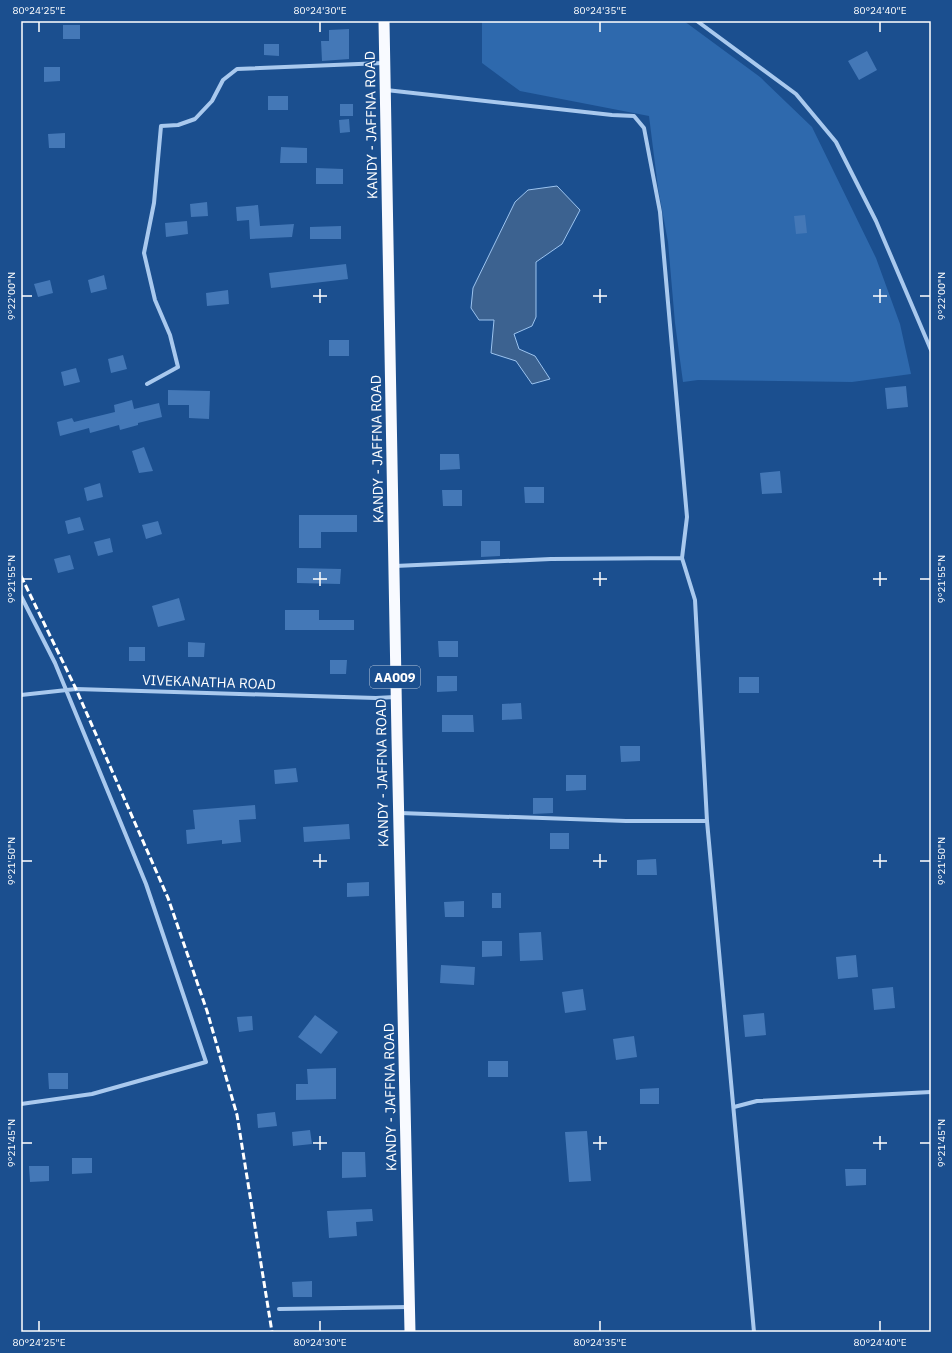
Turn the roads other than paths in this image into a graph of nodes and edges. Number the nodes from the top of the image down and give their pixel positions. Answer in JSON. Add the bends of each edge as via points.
{"nodes":[{"id":1,"x":384,"y":21,"type":"edge"},
{"id":2,"x":697,"y":21,"type":"edge"},
{"id":3,"x":386,"y":63,"type":"junction"},
{"id":4,"x":386,"y":90,"type":"junction"},
{"id":5,"x":931,"y":350,"type":"edge"},
{"id":6,"x":147,"y":384,"type":"dead end"},
{"id":7,"x":682,"y":558,"type":"junction"},
{"id":8,"x":394,"y":566,"type":"junction"},
{"id":9,"x":21,"y":596,"type":"edge"},
{"id":10,"x":66,"y":690,"type":"junction"},
{"id":11,"x":21,"y":695,"type":"edge"},
{"id":12,"x":396,"y":696,"type":"junction"},
{"id":13,"x":398,"y":813,"type":"junction"},
{"id":14,"x":707,"y":821,"type":"junction"},
{"id":15,"x":931,"y":1092,"type":"edge"},
{"id":16,"x":21,"y":1104,"type":"edge"},
{"id":17,"x":734,"y":1107,"type":"junction"},
{"id":18,"x":410,"y":1307,"type":"junction"},
{"id":19,"x":279,"y":1309,"type":"dead end"},
{"id":20,"x":410,"y":1332,"type":"edge"},
{"id":21,"x":754,"y":1332,"type":"edge"}],
"edges":[{"from":1,"to":3,"type":"highway","name":"KANDY - JAFFNA ROAD","number":"AA009"},
{"from":2,"to":5,"type":"street","via":[[796,94],[836,142],[876,221]]},
{"from":3,"to":4,"type":"highway","name":"KANDY - JAFFNA ROAD","number":"AA009"},
{"from":3,"to":6,"type":"street","via":[[237,69],[223,80],[212,101],[196,119],[178,125],[161,126],[154,203],[144,253],[155,300],[170,335],[178,367]]},
{"from":4,"to":7,"type":"street","via":[[634,116],[644,128],[660,212],[687,517]]},
{"from":4,"to":8,"type":"highway","name":"KANDY - JAFFNA ROAD","number":"AA009"},
{"from":7,"to":8,"type":"street","via":[[551,559]]},
{"from":7,"to":14,"type":"street","via":[[695,600]]},
{"from":8,"to":12,"type":"highway","name":"KANDY - JAFFNA ROAD","number":"AA009"},
{"from":9,"to":10,"type":"street","via":[[56,663]]},
{"from":10,"to":11,"type":"street","name":"VIVEKANATHA ROAD"},
{"from":10,"to":12,"type":"street","name":"VIVEKANATHA ROAD","via":[[376,698]]},
{"from":10,"to":16,"type":"street","via":[[146,884],[206,1062],[92,1094]]},
{"from":12,"to":13,"type":"highway","name":"KANDY - JAFFNA ROAD","number":"AA009"},
{"from":13,"to":14,"type":"street","via":[[626,821]]},
{"from":13,"to":18,"type":"highway","name":"KANDY - JAFFNA ROAD","number":"AA009"},
{"from":14,"to":17,"type":"street"},
{"from":15,"to":17,"type":"street","via":[[757,1101]]},
{"from":17,"to":21,"type":"street"},
{"from":18,"to":19,"type":"street"},
{"from":18,"to":20,"type":"highway","name":"KANDY - JAFFNA ROAD","number":"AA009"}]}
